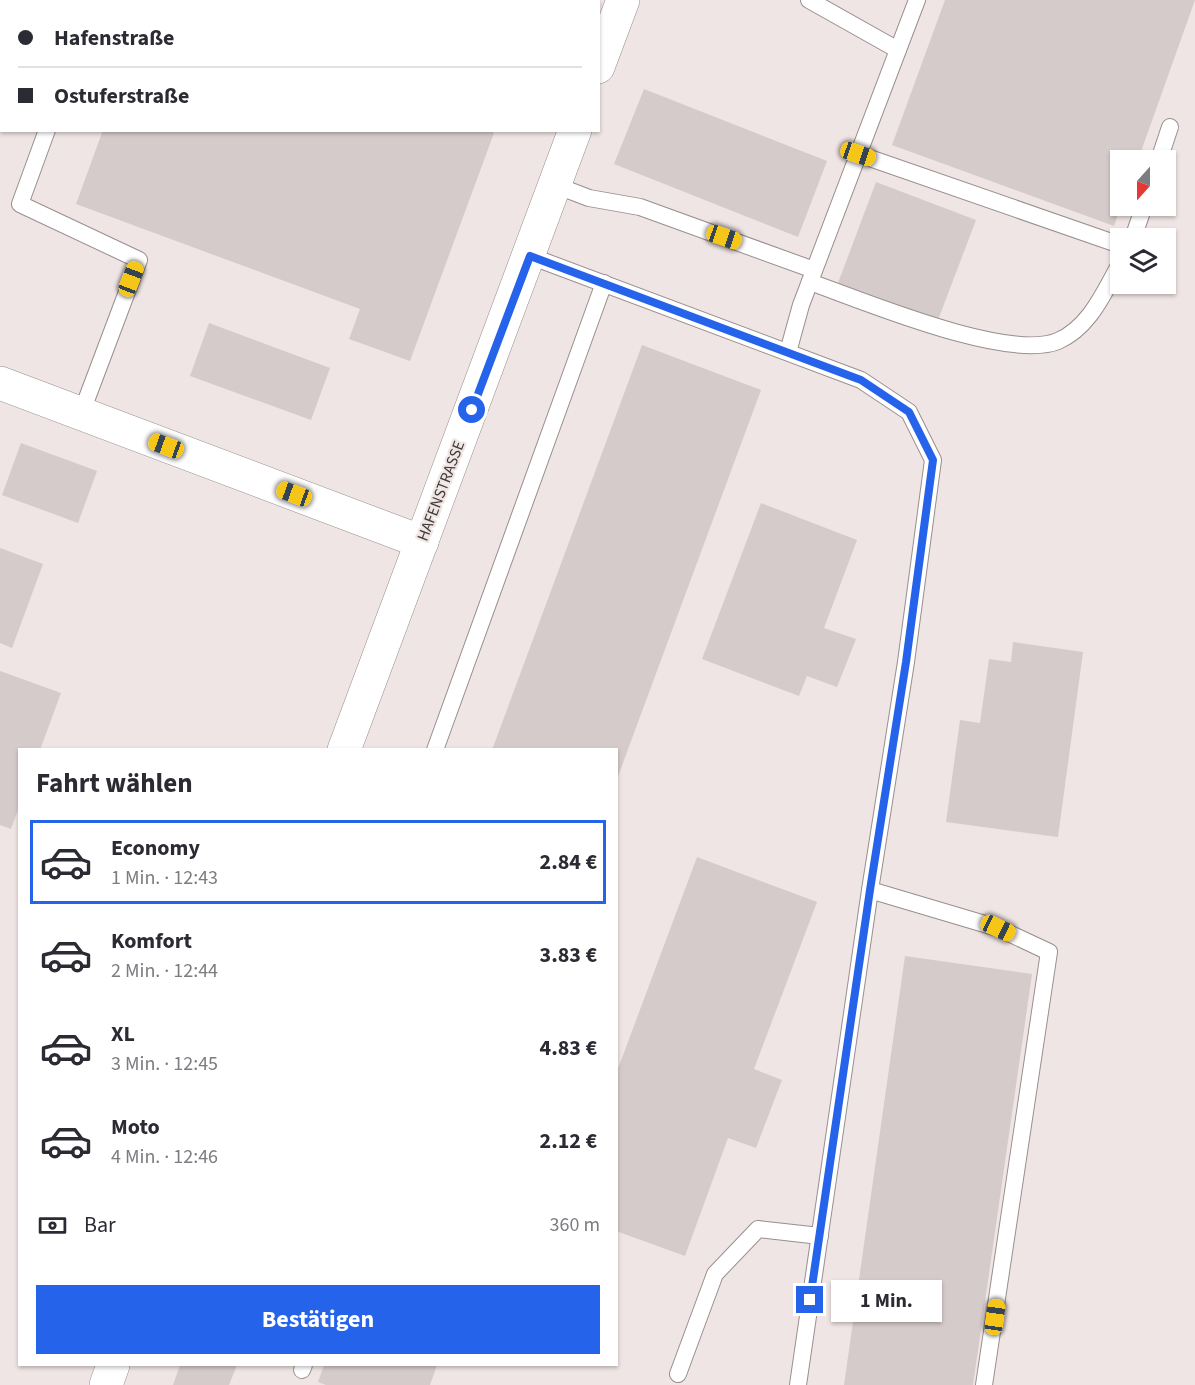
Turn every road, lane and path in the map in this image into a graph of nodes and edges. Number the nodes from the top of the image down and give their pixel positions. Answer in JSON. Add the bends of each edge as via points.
{"nodes":[{"id":1,"x":623,"y":0,"type":"edge"},
{"id":2,"x":809,"y":0,"type":"edge"},
{"id":3,"x":917,"y":0,"type":"edge"},
{"id":4,"x":898,"y":50,"type":"junction"},
{"id":5,"x":600,"y":62,"type":"edge"},
{"id":6,"x":1170,"y":127,"type":"dead end"},
{"id":7,"x":46,"y":132,"type":"edge"},
{"id":8,"x":574,"y":132,"type":"edge"},
{"id":9,"x":1162,"y":150,"type":"edge"},
{"id":10,"x":858,"y":154,"type":"junction"},
{"id":11,"x":555,"y":185,"type":"junction"},
{"id":12,"x":1110,"y":242,"type":"edge"},
{"id":13,"x":530,"y":256,"type":"junction"},
{"id":14,"x":812,"y":276,"type":"junction"},
{"id":15,"x":1110,"y":280,"type":"edge"},
{"id":16,"x":604,"y":283,"type":"junction"},
{"id":17,"x":788,"y":352,"type":"junction"},
{"id":18,"x":1,"y":386,"type":"edge"},
{"id":19,"x":81,"y":414,"type":"junction"},
{"id":20,"x":422,"y":542,"type":"junction"},
{"id":21,"x":345,"y":748,"type":"edge"},
{"id":22,"x":436,"y":748,"type":"edge"},
{"id":23,"x":870,"y":890,"type":"junction"},
{"id":24,"x":820,"y":1236,"type":"junction"},
{"id":25,"x":114,"y":1366,"type":"edge"},
{"id":26,"x":678,"y":1374,"type":"dead end"},
{"id":27,"x":106,"y":1385,"type":"edge"},
{"id":28,"x":798,"y":1385,"type":"edge"},
{"id":29,"x":984,"y":1385,"type":"edge"}],
"edges":[{"from":1,"to":5,"type":"street"},
{"from":2,"to":4,"type":"lane"},
{"from":3,"to":4,"type":"lane"},
{"from":4,"to":10,"type":"lane"},
{"from":6,"to":9,"type":"lane"},
{"from":7,"to":19,"type":"lane","via":[[20,204],[139,260]]},
{"from":8,"to":11,"type":"street","name":"HAFENSTRASSE"},
{"from":10,"to":12,"type":"lane"},
{"from":10,"to":14,"type":"lane"},
{"from":11,"to":13,"type":"street","name":"HAFENSTRASSE"},
{"from":11,"to":14,"type":"lane","via":[[589,198],[640,207]]},
{"from":13,"to":16,"type":"lane"},
{"from":13,"to":20,"type":"street","name":"HAFENSTRASSE"},
{"from":14,"to":15,"type":"lane","via":[[938,328],[1018,345],[1057,342],[1081,326]]},
{"from":14,"to":17,"type":"lane"},
{"from":16,"to":17,"type":"lane"},
{"from":16,"to":22,"type":"lane"},
{"from":17,"to":23,"type":"lane","via":[[861,380],[909,412],[933,460]]},
{"from":18,"to":19,"type":"street"},
{"from":19,"to":20,"type":"street"},
{"from":20,"to":21,"type":"street","name":"HAFENSTRASSE"},
{"from":23,"to":24,"type":"lane"},
{"from":23,"to":29,"type":"lane","via":[[998,928],[1048,952]]},
{"from":24,"to":26,"type":"lane","via":[[758,1229],[715,1274]]},
{"from":24,"to":28,"type":"lane"},
{"from":25,"to":27,"type":"street"}]}
